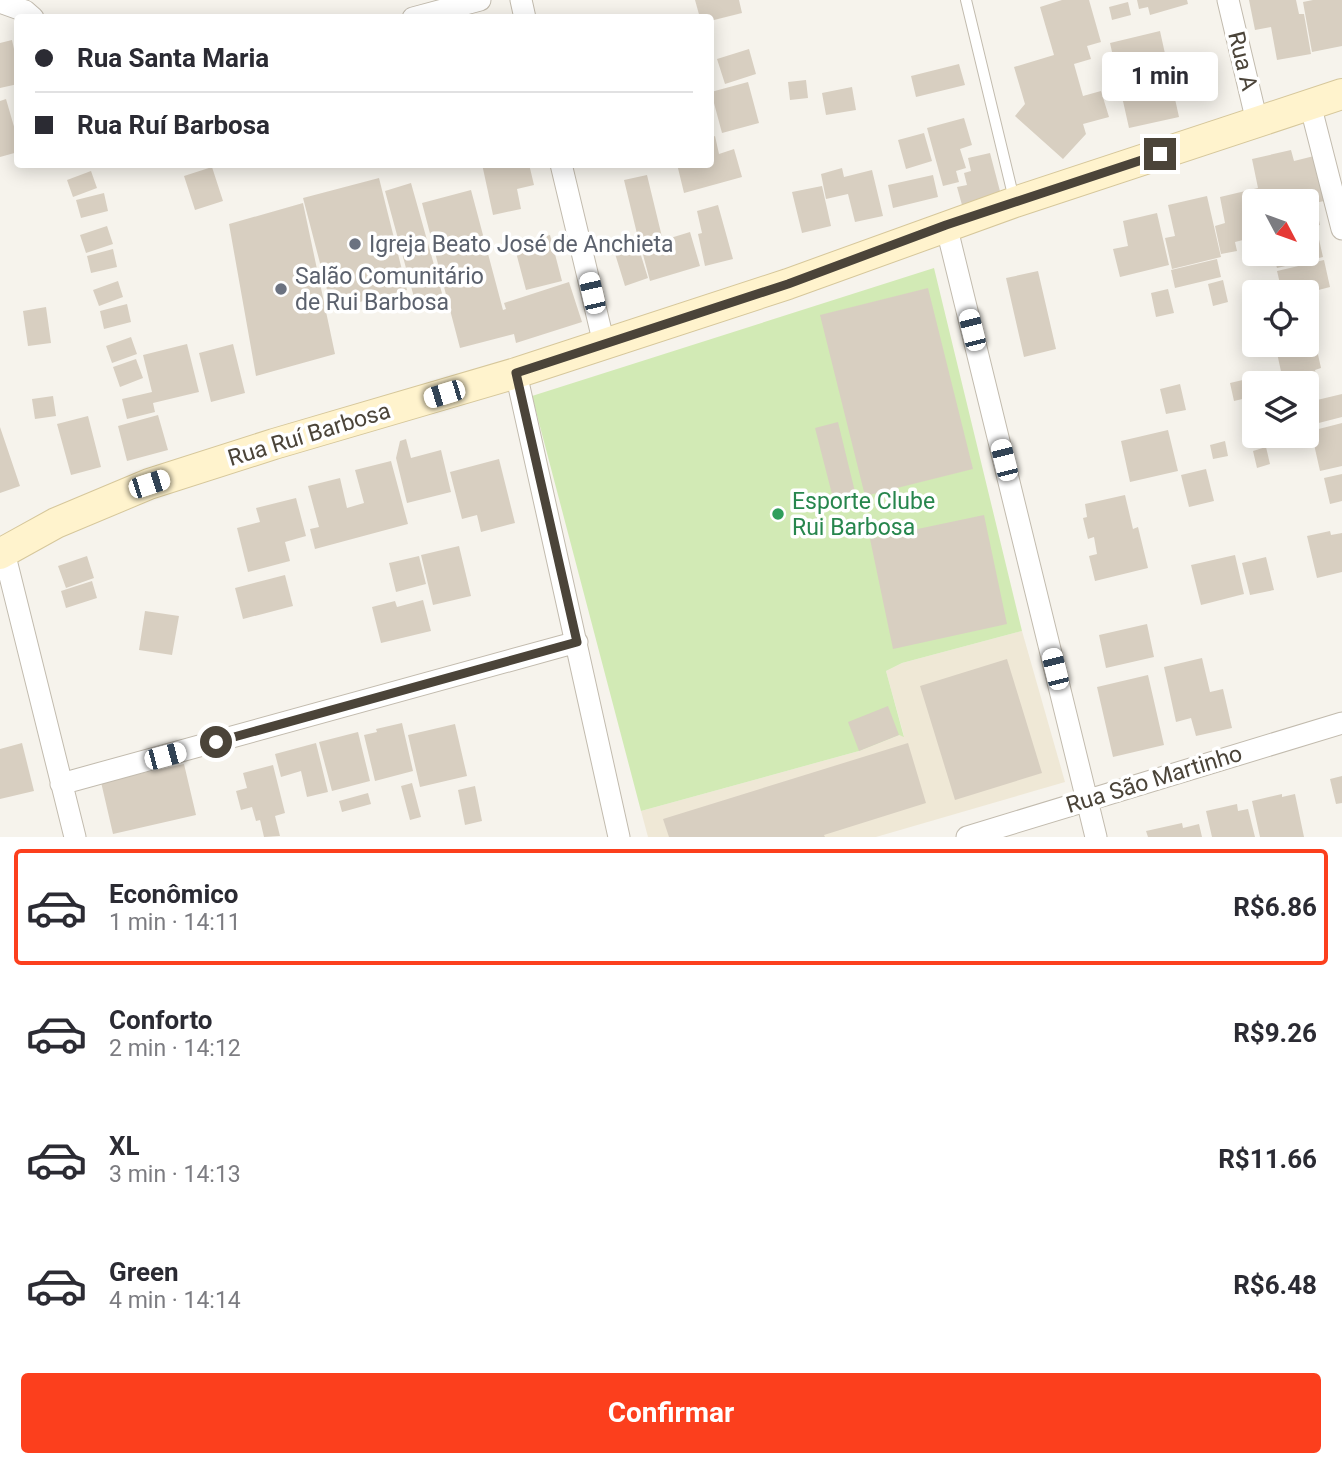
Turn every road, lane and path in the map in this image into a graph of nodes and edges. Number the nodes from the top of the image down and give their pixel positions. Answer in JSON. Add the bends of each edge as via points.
{"nodes":[{"id":1,"x":480,"y":0,"type":"edge"},
{"id":2,"x":967,"y":0,"type":"edge"},
{"id":3,"x":1228,"y":0,"type":"edge"},
{"id":4,"x":0,"y":2,"type":"edge"},
{"id":5,"x":28,"y":14,"type":"edge"},
{"id":6,"x":428,"y":14,"type":"edge"},
{"id":7,"x":1342,"y":93,"type":"edge"},
{"id":8,"x":1310,"y":104,"type":"junction"},
{"id":9,"x":1257,"y":122,"type":"junction"},
{"id":10,"x":562,"y":168,"type":"edge"},
{"id":11,"x":1015,"y":202,"type":"junction"},
{"id":12,"x":946,"y":225,"type":"junction"},
{"id":13,"x":1342,"y":229,"type":"edge"},
{"id":14,"x":604,"y":344,"type":"junction"},
{"id":15,"x":516,"y":373,"type":"junction"},
{"id":16,"x":2,"y":553,"type":"edge"},
{"id":17,"x":577,"y":642,"type":"junction"},
{"id":18,"x":1342,"y":723,"type":"edge"},
{"id":19,"x":61,"y":784,"type":"junction"},
{"id":20,"x":1087,"y":799,"type":"junction"},
{"id":21,"x":75,"y":837,"type":"edge"},
{"id":22,"x":619,"y":837,"type":"edge"},
{"id":23,"x":967,"y":837,"type":"edge"},
{"id":24,"x":1096,"y":837,"type":"edge"}],
"edges":[{"from":1,"to":6,"type":"street"},
{"from":2,"to":11,"type":"lane"},
{"from":3,"to":9,"type":"street","name":"Rua A"},
{"from":4,"to":5,"type":"street"},
{"from":7,"to":8,"type":"main road","name":"Rua Ruí Barbosa"},
{"from":8,"to":9,"type":"main road","name":"Rua Ruí Barbosa"},
{"from":8,"to":13,"type":"street"},
{"from":9,"to":11,"type":"main road","name":"Rua Ruí Barbosa"},
{"from":10,"to":14,"type":"street"},
{"from":11,"to":12,"type":"main road","name":"Rua Ruí Barbosa"},
{"from":12,"to":14,"type":"main road","name":"Rua Ruí Barbosa","via":[[788,284]]},
{"from":12,"to":20,"type":"street"},
{"from":14,"to":15,"type":"main road","name":"Rua Ruí Barbosa"},
{"from":15,"to":16,"type":"main road","name":"Rua Ruí Barbosa","via":[[149,484],[56,523]]},
{"from":15,"to":17,"type":"street"},
{"from":16,"to":19,"type":"street"},
{"from":17,"to":19,"type":"street"},
{"from":17,"to":22,"type":"street"},
{"from":18,"to":20,"type":"street","name":"Rua São Martinho"},
{"from":19,"to":21,"type":"street"},
{"from":20,"to":23,"type":"street","name":"Rua São Martinho"},
{"from":20,"to":24,"type":"street"}]}
